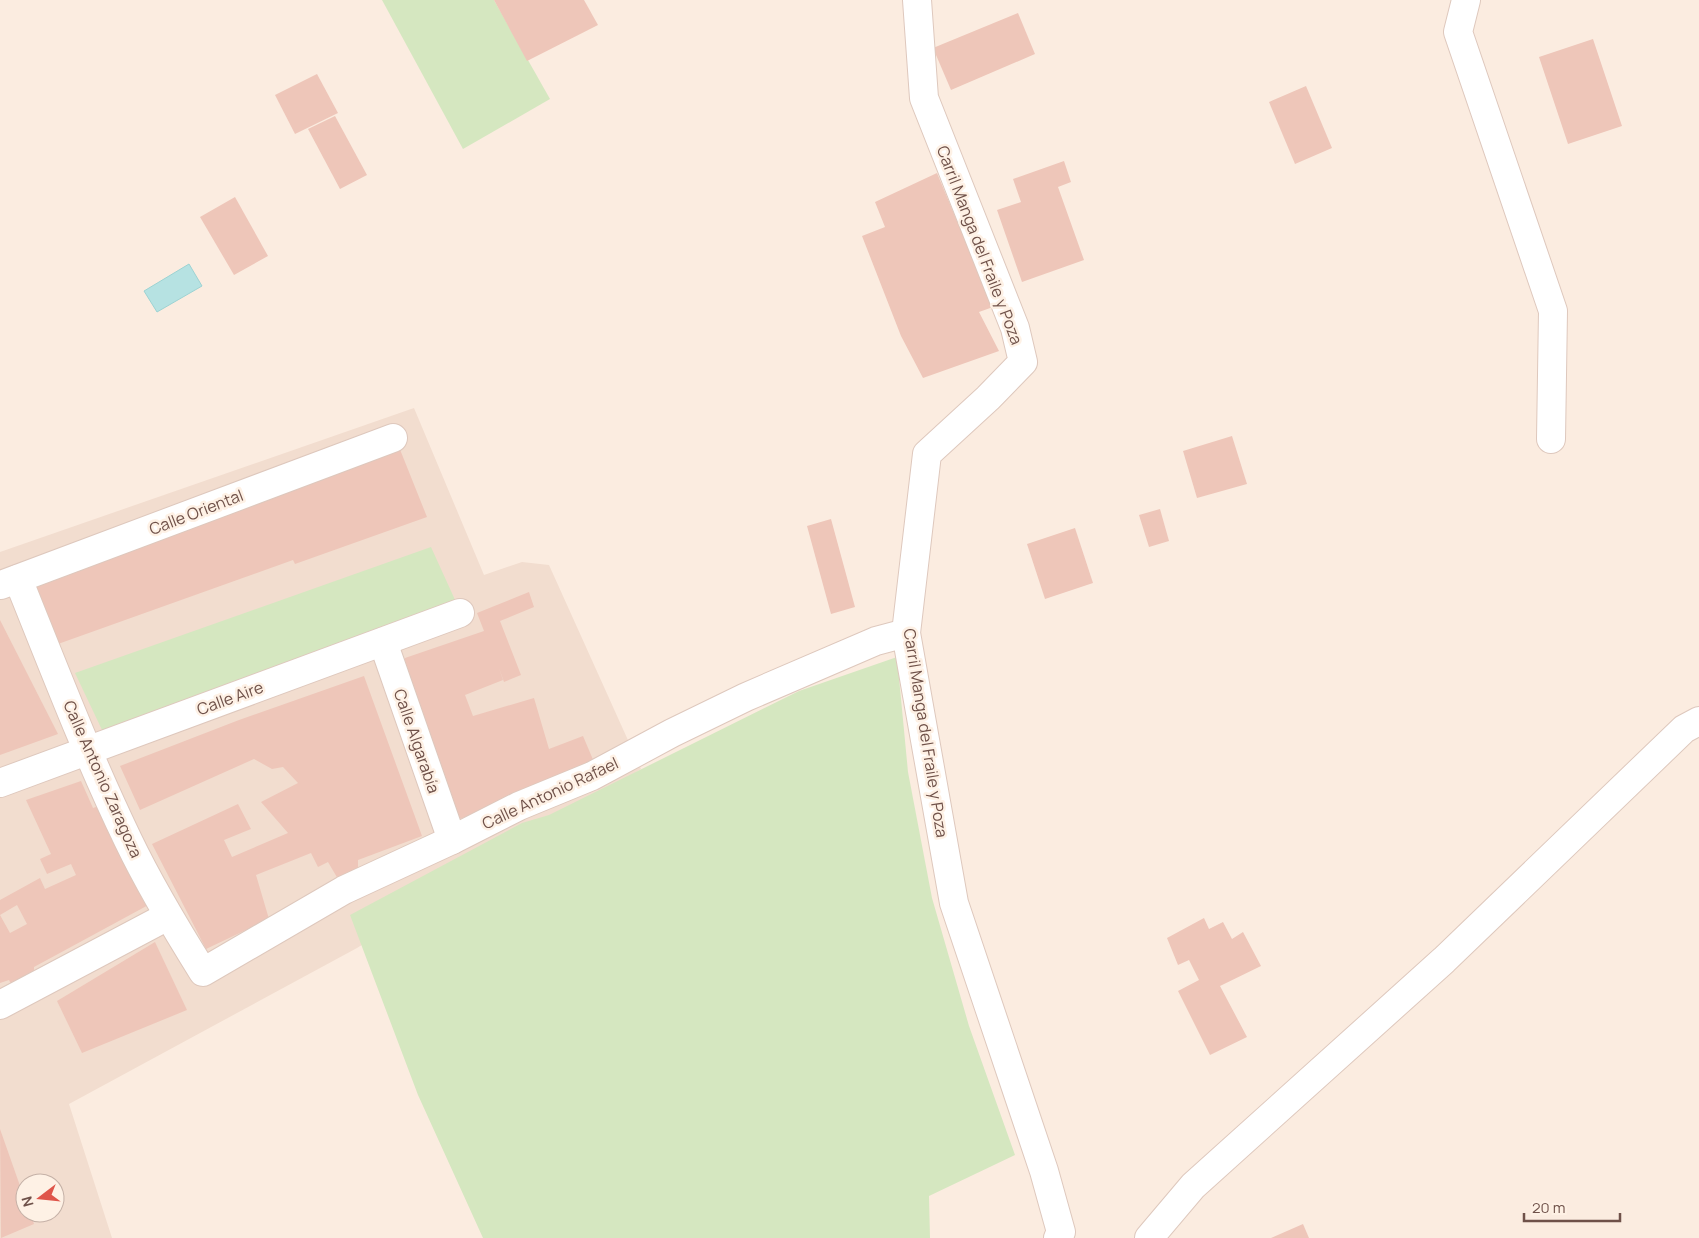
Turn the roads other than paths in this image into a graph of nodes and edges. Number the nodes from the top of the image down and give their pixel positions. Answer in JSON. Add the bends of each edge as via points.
{"nodes":[{"id":1,"x":917,"y":0,"type":"edge"},
{"id":2,"x":1466,"y":0,"type":"edge"},
{"id":3,"x":393,"y":438,"type":"dead end"},
{"id":4,"x":1551,"y":439,"type":"dead end"},
{"id":5,"x":9,"y":582,"type":"edge"},
{"id":6,"x":460,"y":613,"type":"dead end"},
{"id":7,"x":906,"y":633,"type":"junction"},
{"id":8,"x":383,"y":642,"type":"junction"},
{"id":9,"x":1699,"y":721,"type":"edge"},
{"id":10,"x":88,"y":750,"type":"junction"},
{"id":11,"x":0,"y":783,"type":"edge"},
{"id":12,"x":452,"y":840,"type":"junction"},
{"id":13,"x":168,"y":916,"type":"junction"},
{"id":14,"x":203,"y":972,"type":"joint"},
{"id":15,"x":0,"y":1005,"type":"edge"},
{"id":16,"x":1058,"y":1238,"type":"edge"},
{"id":17,"x":1149,"y":1238,"type":"edge"}],
"edges":[{"from":1,"to":7,"type":"street","name":"Carril Manga del Fraile y Poza","via":[[924,98],[1015,328],[1023,362],[927,454]]},
{"from":2,"to":4,"type":"street","via":[[1458,32],[1553,311]]},
{"from":3,"to":5,"type":"street","name":"Calle Oriental"},
{"from":5,"to":10,"type":"street","name":"Calle Antonio Zaragoza"},
{"from":6,"to":8,"type":"street","name":"Calle Aire"},
{"from":7,"to":12,"type":"street","name":"Calle Antonio Rafael","via":[[876,641],[746,697],[592,776],[520,806]]},
{"from":7,"to":16,"type":"street","name":"Carril Manga del Fraile y Poza","via":[[954,903],[1044,1171],[1061,1232]]},
{"from":8,"to":10,"type":"street","name":"Calle Aire"},
{"from":8,"to":12,"type":"street","name":"Calle Algarabía"},
{"from":9,"to":17,"type":"street","via":[[1684,729],[1444,960],[1193,1186]]},
{"from":10,"to":11,"type":"street","name":"Calle Aire"},
{"from":10,"to":13,"type":"street","name":"Calle Antonio Zaragoza","via":[[128,840]]},
{"from":12,"to":14,"type":"street","name":"Calle Antonio Rafael","via":[[344,890]]},
{"from":13,"to":14,"type":"street","name":"Calle Antonio Zaragoza"},
{"from":13,"to":15,"type":"street"}]}
